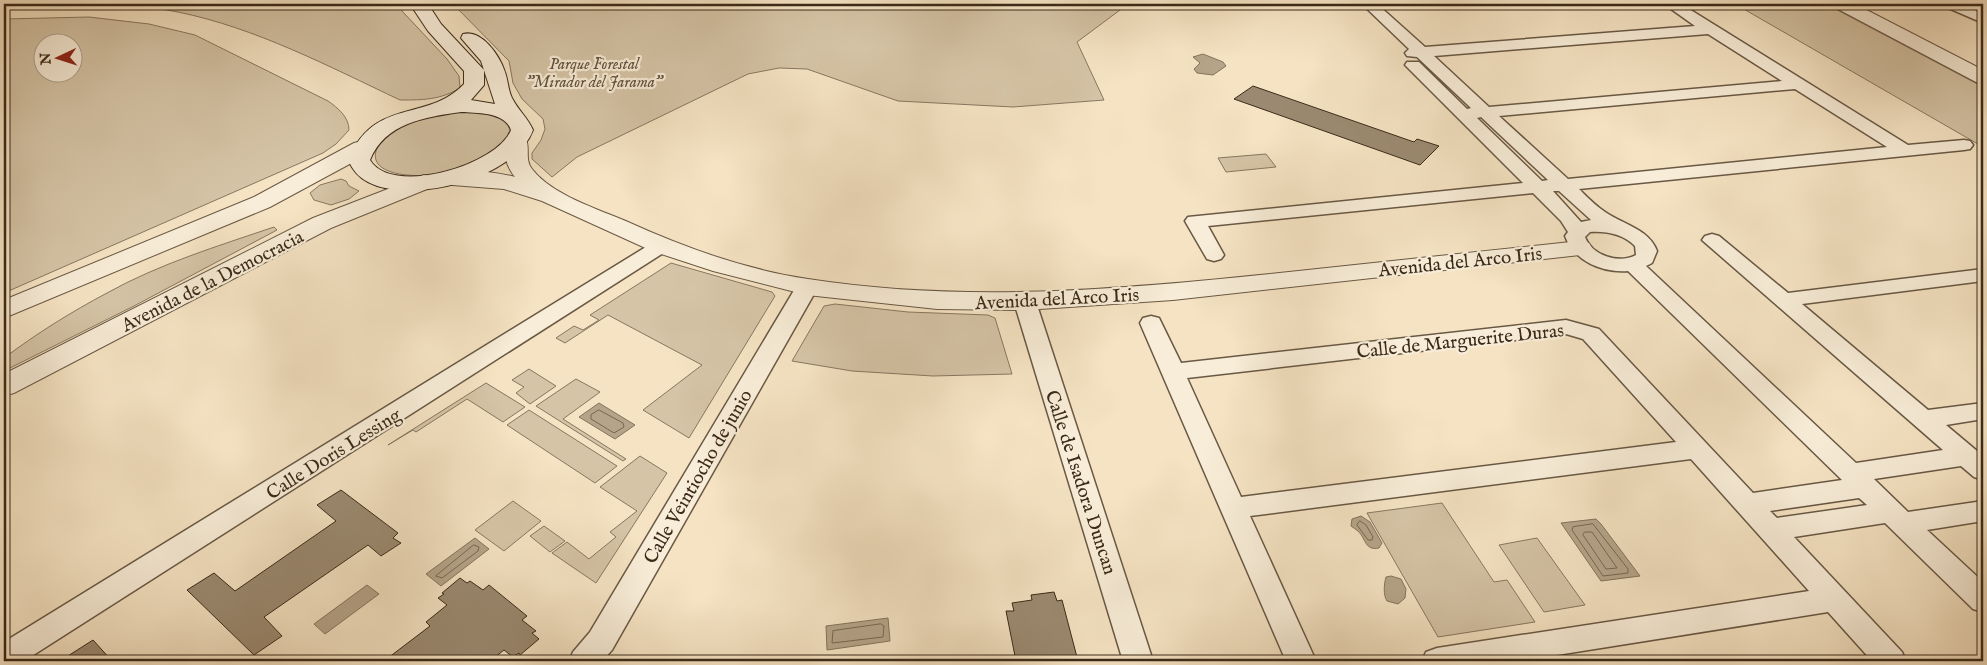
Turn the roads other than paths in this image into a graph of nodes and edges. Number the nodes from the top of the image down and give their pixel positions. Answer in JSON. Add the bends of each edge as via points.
{"nodes":[{"id":1,"x":419,"y":4,"type":"edge"},
{"id":2,"x":1369,"y":4,"type":"edge"},
{"id":3,"x":1671,"y":4,"type":"edge"},
{"id":4,"x":1842,"y":4,"type":"edge"},
{"id":5,"x":1862,"y":4,"type":"edge"},
{"id":6,"x":1951,"y":4,"type":"edge"},
{"id":7,"x":1353,"y":5,"type":"edge"},
{"id":8,"x":448,"y":16,"type":"edge"},
{"id":9,"x":1983,"y":19,"type":"edge"},
{"id":10,"x":1711,"y":29,"type":"junction"},
{"id":11,"x":1422,"y":52,"type":"junction"},
{"id":12,"x":1402,"y":54,"type":"junction"},
{"id":13,"x":1983,"y":66,"type":"edge"},
{"id":14,"x":1983,"y":78,"type":"edge"},
{"id":15,"x":1800,"y":84,"type":"junction"},
{"id":16,"x":440,"y":108,"type":"junction"},
{"id":17,"x":1486,"y":112,"type":"junction"},
{"id":18,"x":510,"y":114,"type":"junction"},
{"id":19,"x":1463,"y":114,"type":"junction"},
{"id":20,"x":517,"y":142,"type":"junction"},
{"id":21,"x":1964,"y":145,"type":"dead end"},
{"id":22,"x":362,"y":148,"type":"junction"},
{"id":23,"x":1905,"y":151,"type":"junction"},
{"id":24,"x":435,"y":180,"type":"junction"},
{"id":25,"x":1564,"y":184,"type":"junction"},
{"id":26,"x":1537,"y":187,"type":"junction"},
{"id":27,"x":550,"y":196,"type":"junction"},
{"id":28,"x":1617,"y":229,"type":"junction"},
{"id":29,"x":1579,"y":239,"type":"junction"},
{"id":30,"x":1712,"y":240,"type":"dead end"},
{"id":31,"x":660,"y":246,"type":"junction"},
{"id":32,"x":1214,"y":255,"type":"dead end"},
{"id":33,"x":1632,"y":264,"type":"junction"},
{"id":34,"x":1983,"y":276,"type":"edge"},
{"id":35,"x":807,"y":288,"type":"junction"},
{"id":36,"x":1783,"y":300,"type":"junction"},
{"id":37,"x":1025,"y":302,"type":"junction"},
{"id":38,"x":4,"y":310,"type":"edge"},
{"id":39,"x":1151,"y":323,"type":"dead end"},
{"id":40,"x":1173,"y":372,"type":"junction"},
{"id":41,"x":4,"y":386,"type":"edge"},
{"id":42,"x":1983,"y":411,"type":"edge"},
{"id":43,"x":1924,"y":419,"type":"junction"},
{"id":44,"x":1697,"y":449,"type":"junction"},
{"id":45,"x":1975,"y":463,"type":"edge"},
{"id":46,"x":1858,"y":480,"type":"junction"},
{"id":47,"x":1746,"y":504,"type":"junction"},
{"id":48,"x":1233,"y":508,"type":"junction"},
{"id":49,"x":1983,"y":511,"type":"edge"},
{"id":50,"x":1897,"y":517,"type":"junction"},
{"id":51,"x":1770,"y":530,"type":"junction"},
{"id":52,"x":1834,"y":599,"type":"junction"},
{"id":53,"x":1983,"y":600,"type":"edge"},
{"id":54,"x":594,"y":655,"type":"edge"},
{"id":55,"x":4,"y":658,"type":"edge"},
{"id":56,"x":1138,"y":661,"type":"edge"},
{"id":57,"x":1301,"y":661,"type":"edge"},
{"id":58,"x":1437,"y":661,"type":"edge"},
{"id":59,"x":1891,"y":661,"type":"edge"}],
"edges":[{"from":1,"to":16,"type":"street","via":[[437,30],[474,70],[474,85],[464,96]]},
{"from":2,"to":11,"type":"street"},
{"from":3,"to":10,"type":"street"},
{"from":4,"to":14,"type":"street"},
{"from":5,"to":13,"type":"street"},
{"from":6,"to":9,"type":"street"},
{"from":7,"to":12,"type":"street"},
{"from":8,"to":18,"type":"street","via":[[490,59],[501,97]]},
{"from":10,"to":11,"type":"street"},
{"from":10,"to":15,"type":"street"},
{"from":11,"to":12,"type":"street"},
{"from":11,"to":17,"type":"street"},
{"from":12,"to":19,"type":"street"},
{"from":15,"to":17,"type":"street"},
{"from":15,"to":23,"type":"street"},
{"from":16,"to":18,"type":"street","via":[[480,106],[498,108]]},
{"from":16,"to":22,"type":"street","via":[[408,116],[387,126]]},
{"from":17,"to":19,"type":"street"},
{"from":17,"to":25,"type":"street"},
{"from":18,"to":20,"type":"street","name":"Avenida del Arco Iris","via":[[519,122],[521,131]]},
{"from":19,"to":26,"type":"street"},
{"from":20,"to":24,"type":"street","name":"Avenida de la Democracia","via":[[490,164]]},
{"from":20,"to":27,"type":"street","name":"Avenida del Arco Iris","via":[[515,158],[518,168]]},
{"from":21,"to":23,"type":"street"},
{"from":22,"to":24,"type":"street","name":"Avenida del Arco Iris","via":[[359,160],[365,170],[379,178],[399,182]]},
{"from":22,"to":38,"type":"street","via":[[262,202]]},
{"from":23,"to":25,"type":"street"},
{"from":24,"to":27,"type":"street","name":"Avenida del Arco Iris","via":[[474,178],[507,182]]},
{"from":24,"to":41,"type":"street","name":"Avenida de la Democracia","via":[[322,223]]},
{"from":25,"to":26,"type":"street"},
{"from":25,"to":28,"type":"street","via":[[1596,215]]},
{"from":26,"to":29,"type":"street","via":[[1569,218]]},
{"from":26,"to":32,"type":"street","via":[[1195,221]]},
{"from":27,"to":31,"type":"street","name":"Avenida del Arco Iris"},
{"from":28,"to":29,"type":"street","via":[[1593,226]]},
{"from":28,"to":33,"type":"street","via":[[1638,239],[1647,252],[1641,262]]},
{"from":29,"to":33,"type":"street","via":[[1587,254],[1609,262]]},
{"from":29,"to":37,"type":"street","name":"Avenida del Arco Iris","via":[[1172,292]]},
{"from":30,"to":36,"type":"street"},
{"from":31,"to":35,"type":"street","name":"Avenida del Arco Iris"},
{"from":31,"to":55,"type":"street","name":"Calle Doris Lessing"},
{"from":33,"to":46,"type":"street"},
{"from":34,"to":36,"type":"street"},
{"from":35,"to":37,"type":"street","name":"Avenida del Arco Iris","via":[[893,298]]},
{"from":35,"to":54,"type":"street","name":"Calle Veintiocho de junio"},
{"from":36,"to":43,"type":"street"},
{"from":37,"to":56,"type":"street","name":"Calle de Isadora Duncan"},
{"from":39,"to":40,"type":"street"},
{"from":40,"to":44,"type":"street","name":"Calle de Marguerite Duras","via":[[1572,328],[1591,334]]},
{"from":40,"to":48,"type":"street"},
{"from":42,"to":43,"type":"street"},
{"from":43,"to":45,"type":"street"},
{"from":44,"to":47,"type":"street","name":"Calle de Marguerite Duras"},
{"from":44,"to":48,"type":"street"},
{"from":45,"to":46,"type":"street"},
{"from":46,"to":47,"type":"street"},
{"from":46,"to":50,"type":"street"},
{"from":47,"to":51,"type":"street","name":"Calle de Marguerite Duras"},
{"from":48,"to":57,"type":"street"},
{"from":49,"to":50,"type":"street"},
{"from":50,"to":51,"type":"street"},
{"from":50,"to":53,"type":"street"},
{"from":51,"to":52,"type":"street","name":"Calle de Marguerite Duras"},
{"from":52,"to":58,"type":"street"},
{"from":52,"to":59,"type":"street","name":"Calle de Marguerite Duras"}]}
